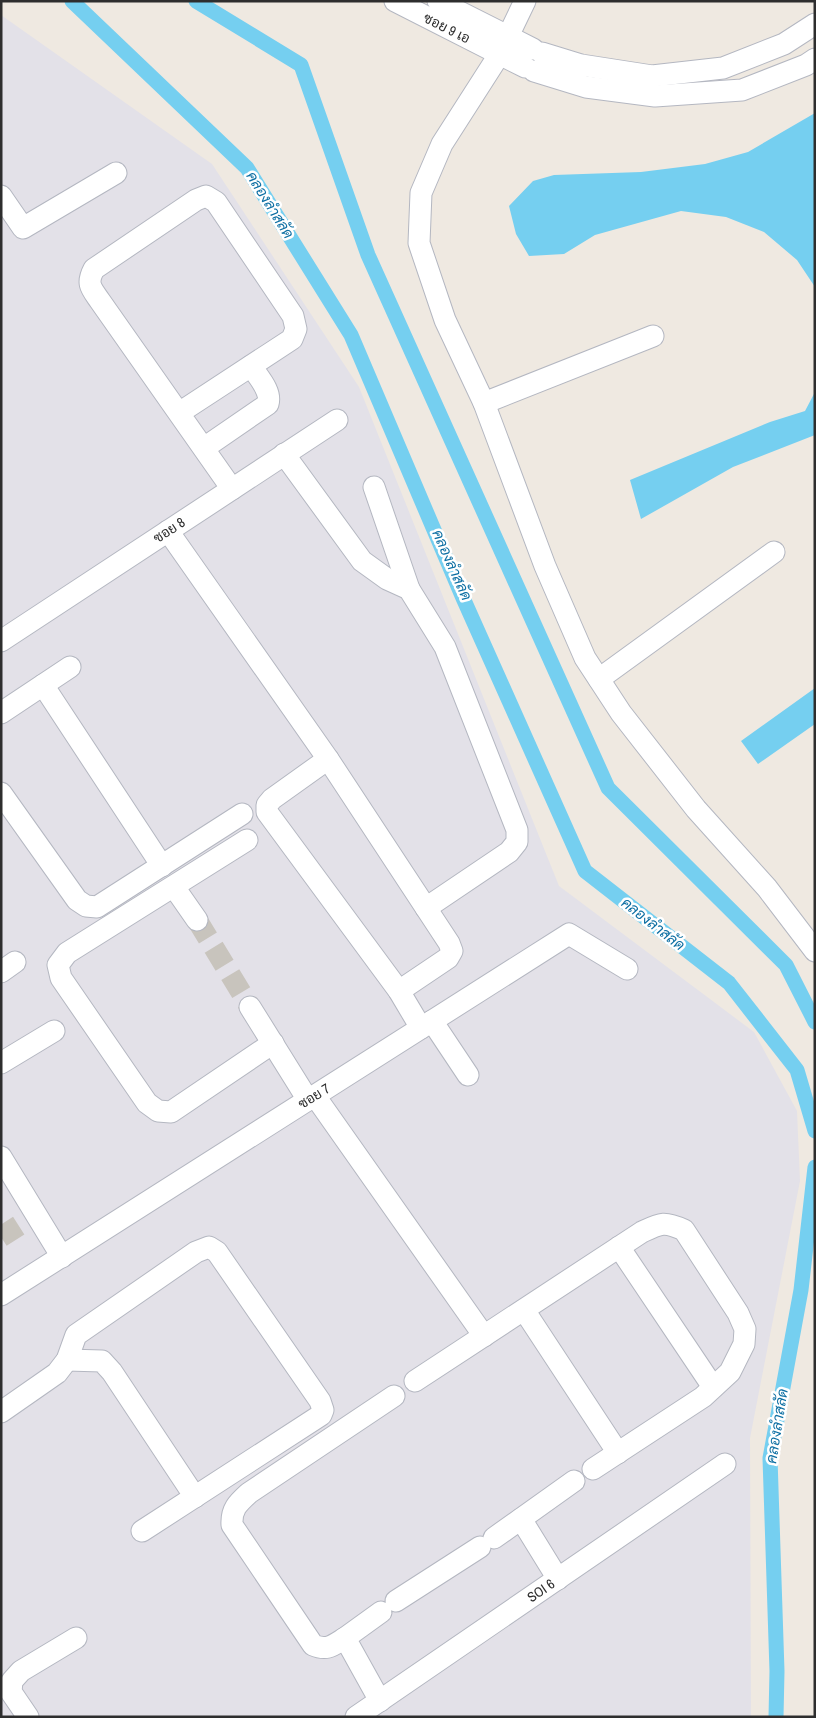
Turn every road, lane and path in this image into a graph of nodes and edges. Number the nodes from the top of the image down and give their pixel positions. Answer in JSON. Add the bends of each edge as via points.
{"nodes":[{"id":1,"x":395,"y":1,"type":"edge"},
{"id":2,"x":438,"y":1,"type":"edge"},
{"id":3,"x":525,"y":1,"type":"edge"},
{"id":4,"x":815,"y":24,"type":"edge"},
{"id":5,"x":503,"y":46,"type":"junction"},
{"id":6,"x":815,"y":59,"type":"edge"},
{"id":7,"x":533,"y":60,"type":"junction"},
{"id":8,"x":116,"y":173,"type":"dead end"},
{"id":9,"x":1,"y":196,"type":"edge"},
{"id":10,"x":653,"y":336,"type":"dead end"},
{"id":11,"x":251,"y":366,"type":"junction"},
{"id":12,"x":484,"y":403,"type":"junction"},
{"id":13,"x":179,"y":413,"type":"junction"},
{"id":14,"x":337,"y":420,"type":"dead end"},
{"id":15,"x":204,"y":448,"type":"junction"},
{"id":16,"x":284,"y":454,"type":"junction"},
{"id":17,"x":374,"y":487,"type":"dead end"},
{"id":18,"x":232,"y":489,"type":"junction"},
{"id":19,"x":168,"y":531,"type":"junction"},
{"id":20,"x":774,"y":552,"type":"dead end"},
{"id":21,"x":409,"y":589,"type":"junction"},
{"id":22,"x":1,"y":641,"type":"edge"},
{"id":23,"x":70,"y":667,"type":"dead end"},
{"id":24,"x":599,"y":679,"type":"junction"},
{"id":25,"x":44,"y":685,"type":"junction"},
{"id":26,"x":1,"y":713,"type":"edge"},
{"id":27,"x":328,"y":760,"type":"junction"},
{"id":28,"x":1,"y":793,"type":"edge"},
{"id":29,"x":242,"y":814,"type":"dead end"},
{"id":30,"x":247,"y":840,"type":"dead end"},
{"id":31,"x":162,"y":866,"type":"junction"},
{"id":32,"x":174,"y":887,"type":"junction"},
{"id":33,"x":426,"y":908,"type":"junction"},
{"id":34,"x":198,"y":920,"type":"tunnel mouth"},
{"id":35,"x":815,"y":951,"type":"edge"},
{"id":36,"x":627,"y":969,"type":"dead end"},
{"id":37,"x":399,"y":991,"type":"junction"},
{"id":38,"x":250,"y":1007,"type":"tunnel mouth"},
{"id":39,"x":426,"y":1024,"type":"junction"},
{"id":40,"x":54,"y":1031,"type":"dead end"},
{"id":41,"x":273,"y":1043,"type":"junction"},
{"id":42,"x":1,"y":1064,"type":"edge"},
{"id":43,"x":468,"y":1075,"type":"dead end"},
{"id":44,"x":311,"y":1098,"type":"junction"},
{"id":45,"x":1,"y":1157,"type":"edge"},
{"id":46,"x":619,"y":1247,"type":"junction"},
{"id":47,"x":62,"y":1257,"type":"junction"},
{"id":48,"x":1,"y":1295,"type":"edge"},
{"id":49,"x":524,"y":1310,"type":"junction"},
{"id":50,"x":484,"y":1336,"type":"junction"},
{"id":51,"x":67,"y":1360,"type":"junction"},
{"id":52,"x":415,"y":1381,"type":"dead end"},
{"id":53,"x":713,"y":1388,"type":"junction"},
{"id":54,"x":394,"y":1396,"type":"dead end"},
{"id":55,"x":1,"y":1412,"type":"edge"},
{"id":56,"x":618,"y":1453,"type":"junction"},
{"id":57,"x":725,"y":1464,"type":"dead end"},
{"id":58,"x":593,"y":1469,"type":"dead end"},
{"id":59,"x":574,"y":1480,"type":"dead end"},
{"id":60,"x":195,"y":1497,"type":"junction"},
{"id":61,"x":521,"y":1519,"type":"junction"},
{"id":62,"x":142,"y":1531,"type":"dead end"},
{"id":63,"x":558,"y":1579,"type":"junction"},
{"id":64,"x":76,"y":1638,"type":"dead end"},
{"id":65,"x":345,"y":1638,"type":"junction"},
{"id":66,"x":380,"y":1701,"type":"junction"},
{"id":67,"x":28,"y":1717,"type":"edge"},
{"id":68,"x":356,"y":1717,"type":"edge"}],
"edges":[{"from":1,"to":5,"type":"street","name":"ซอย 9 เอ"},
{"from":2,"to":5,"type":"street","name":"ซอย 9 เอ"},
{"from":3,"to":5,"type":"street"},
{"from":4,"to":7,"type":"street","via":[[784,44],[723,68],[652,76]]},
{"from":5,"to":7,"type":"street"},
{"from":5,"to":12,"type":"street","via":[[442,144],[421,194],[419,243],[445,320]]},
{"from":6,"to":7,"type":"street","via":[[742,90],[654,96],[586,87]]},
{"from":8,"to":9,"type":"street","via":[[23,228]]},
{"from":10,"to":12,"type":"street"},
{"from":11,"to":13,"type":"street"},
{"from":11,"to":13,"type":"street","via":[[292,339],[296,329],[293,316],[216,202],[206,196],[94,269],[89,278],[90,286],[100,301]]},
{"from":11,"to":15,"type":"street","via":[[268,392],[268,404]]},
{"from":12,"to":24,"type":"street","via":[[545,566],[585,658]]},
{"from":13,"to":15,"type":"street"},
{"from":14,"to":16,"type":"street","name":"ซอย 8"},
{"from":15,"to":18,"type":"street"},
{"from":16,"to":18,"type":"street","name":"ซอย 8"},
{"from":16,"to":21,"type":"street","via":[[362,561],[386,579]]},
{"from":17,"to":21,"type":"street"},
{"from":18,"to":19,"type":"street","name":"ซอย 8"},
{"from":19,"to":22,"type":"street","name":"ซอย 8"},
{"from":19,"to":27,"type":"street"},
{"from":20,"to":24,"type":"street"},
{"from":21,"to":33,"type":"street","via":[[445,647],[517,830],[517,842],[509,852]]},
{"from":23,"to":25,"type":"street"},
{"from":24,"to":35,"type":"street","via":[[696,809],[767,888]]},
{"from":25,"to":26,"type":"street"},
{"from":25,"to":31,"type":"street"},
{"from":27,"to":33,"type":"street"},
{"from":27,"to":37,"type":"street","via":[[272,798],[267,812]]},
{"from":28,"to":31,"type":"street","via":[[77,900],[86,906],[97,907]]},
{"from":29,"to":31,"type":"street"},
{"from":30,"to":32,"type":"street"},
{"from":32,"to":34,"type":"street"},
{"from":32,"to":41,"type":"street","via":[[67,953],[58,965],[61,978],[147,1103],[158,1111],[171,1112]]},
{"from":33,"to":37,"type":"street","via":[[452,951],[448,958]]},
{"from":36,"to":39,"type":"street","name":"ซอย 7","via":[[569,934]]},
{"from":37,"to":39,"type":"street"},
{"from":38,"to":41,"type":"street"},
{"from":39,"to":43,"type":"street"},
{"from":39,"to":44,"type":"street","name":"ซอย 7"},
{"from":40,"to":42,"type":"street"},
{"from":41,"to":44,"type":"street"},
{"from":44,"to":47,"type":"street","name":"ซอย 7"},
{"from":44,"to":50,"type":"street"},
{"from":45,"to":47,"type":"street","via":[[32,1218]]},
{"from":46,"to":49,"type":"street"},
{"from":46,"to":53,"type":"street"},
{"from":46,"to":53,"type":"street","via":[[662,1223],[684,1230],[745,1329],[744,1344],[730,1372]]},
{"from":47,"to":48,"type":"street","name":"ซอย 7"},
{"from":49,"to":50,"type":"street"},
{"from":49,"to":56,"type":"street"},
{"from":50,"to":52,"type":"street"},
{"from":51,"to":55,"type":"street","via":[[57,1373]]},
{"from":51,"to":60,"type":"street","via":[[102,1361]]},
{"from":51,"to":60,"type":"street","via":[[76,1335],[196,1252],[209,1247],[217,1252],[320,1401],[323,1410],[321,1415]]},
{"from":53,"to":56,"type":"street"},
{"from":54,"to":65,"type":"street","via":[[249,1493],[236,1505],[232,1515],[232,1525],[312,1645],[330,1647]]},
{"from":56,"to":58,"type":"street"},
{"from":57,"to":63,"type":"street","name":"SOI 6"},
{"from":59,"to":61,"type":"street"},
{"from":60,"to":62,"type":"street"},
{"from":61,"to":63,"type":"street"},
{"from":61,"to":65,"type":"street"},
{"from":63,"to":66,"type":"street","name":"SOI 6"},
{"from":64,"to":67,"type":"street","via":[[21,1671],[12,1681],[12,1692]]},
{"from":65,"to":66,"type":"street"},
{"from":66,"to":68,"type":"street","name":"SOI 6"}]}
